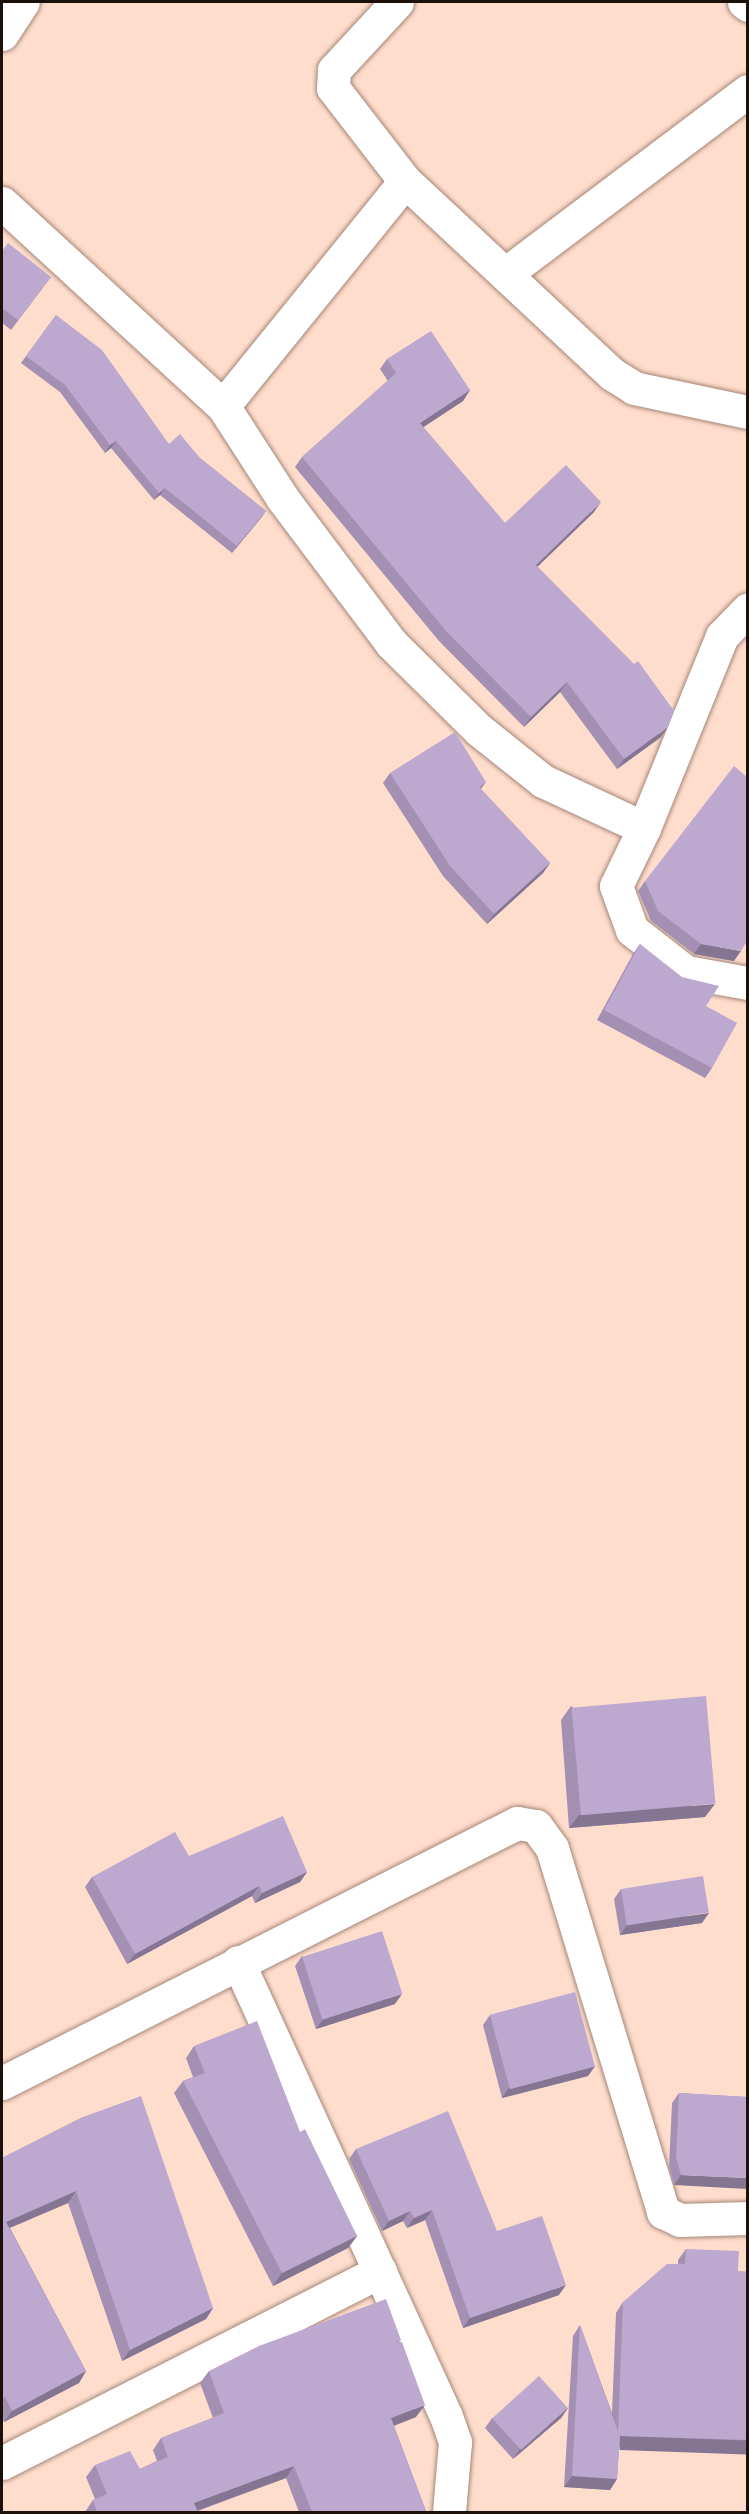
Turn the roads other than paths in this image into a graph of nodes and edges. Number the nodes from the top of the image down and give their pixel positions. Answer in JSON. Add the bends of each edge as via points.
{"nodes":[{"id":1,"x":22,"y":2,"type":"edge"},
{"id":2,"x":397,"y":2,"type":"edge"},
{"id":3,"x":744,"y":2,"type":"edge"},
{"id":4,"x":747,"y":5,"type":"edge"},
{"id":5,"x":2,"y":34,"type":"edge"},
{"id":6,"x":747,"y":92,"type":"edge"},
{"id":7,"x":405,"y":182,"type":"junction"},
{"id":8,"x":2,"y":203,"type":"edge"},
{"id":9,"x":505,"y":274,"type":"junction"},
{"id":10,"x":223,"y":406,"type":"junction"},
{"id":11,"x":747,"y":412,"type":"edge"},
{"id":12,"x":747,"y":609,"type":"edge"},
{"id":13,"x":644,"y":828,"type":"junction"},
{"id":14,"x":747,"y":983,"type":"edge"},
{"id":15,"x":238,"y":1962,"type":"junction"},
{"id":16,"x":2,"y":2083,"type":"edge"},
{"id":17,"x":747,"y":2218,"type":"edge"},
{"id":18,"x":380,"y":2271,"type":"junction"},
{"id":19,"x":2,"y":2463,"type":"edge"},
{"id":20,"x":449,"y":2512,"type":"edge"}],
"edges":[{"from":1,"to":5,"type":"street"},
{"from":2,"to":7,"type":"street","via":[[334,70],[333,88]]},
{"from":3,"to":4,"type":"street"},
{"from":6,"to":9,"type":"street"},
{"from":7,"to":9,"type":"street"},
{"from":7,"to":10,"type":"street"},
{"from":8,"to":10,"type":"street"},
{"from":9,"to":11,"type":"street","via":[[612,374],[634,388]]},
{"from":10,"to":13,"type":"street","via":[[283,499],[391,643],[479,730],[543,781]]},
{"from":12,"to":13,"type":"street","via":[[722,636]]},
{"from":13,"to":14,"type":"street","via":[[616,886],[632,930],[686,972]]},
{"from":15,"to":16,"type":"street"},
{"from":15,"to":17,"type":"street","via":[[517,1823],[536,1826],[552,1848],[663,2212],[680,2220]]},
{"from":15,"to":18,"type":"street"},
{"from":18,"to":19,"type":"street"},
{"from":18,"to":20,"type":"street","via":[[455,2442]]}]}
